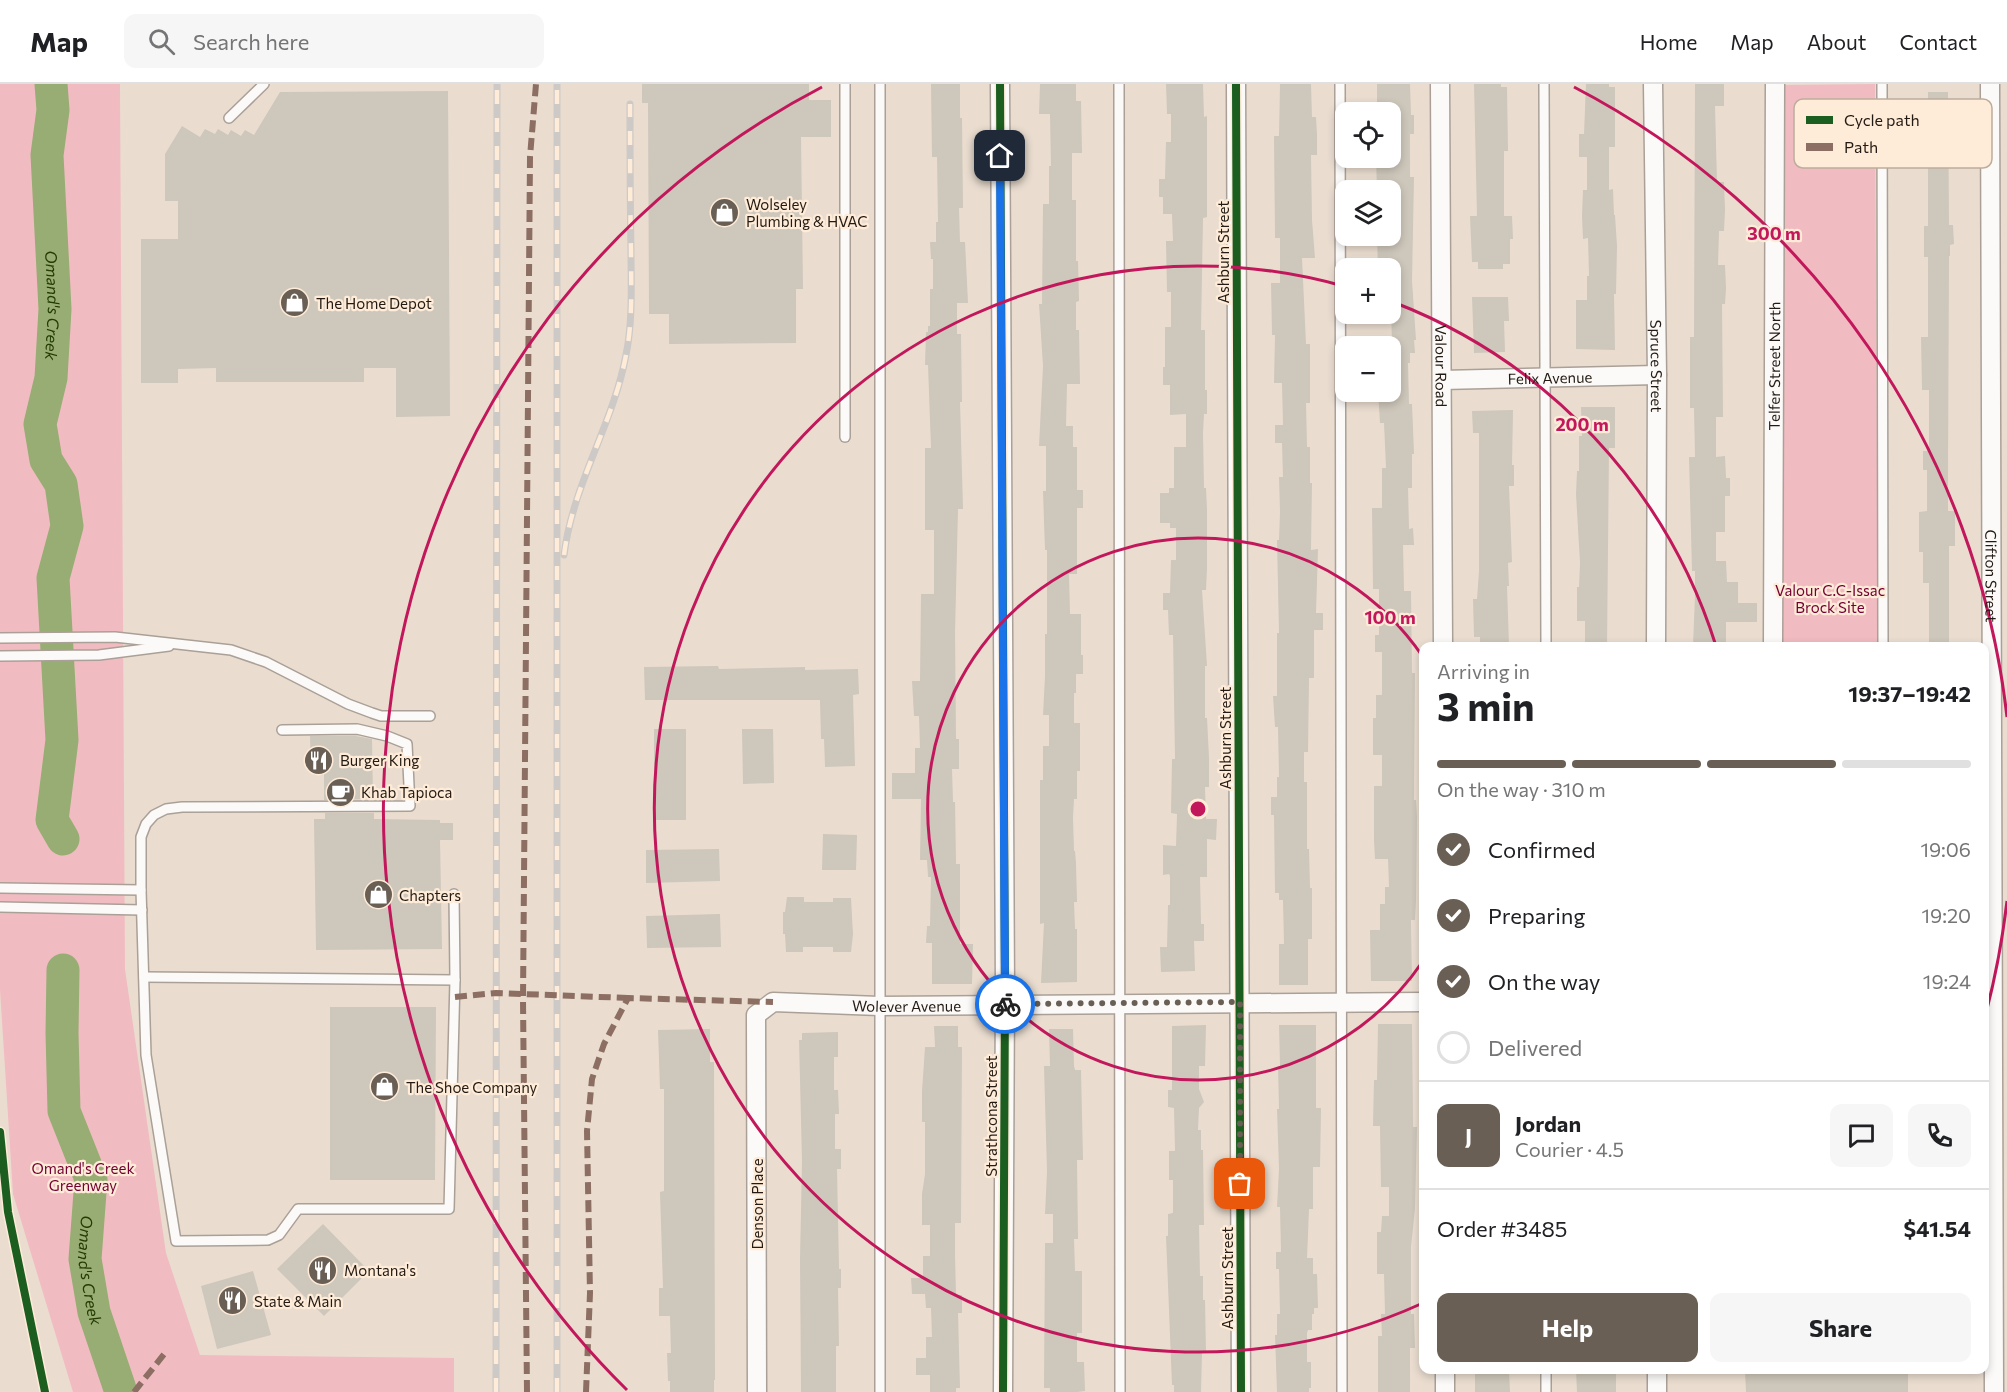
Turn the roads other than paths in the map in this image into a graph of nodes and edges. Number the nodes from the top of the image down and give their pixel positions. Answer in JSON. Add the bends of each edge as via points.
{"nodes":[{"id":1,"x":264,"y":84,"type":"edge"},
{"id":2,"x":845,"y":84,"type":"edge"},
{"id":3,"x":880,"y":84,"type":"edge"},
{"id":4,"x":1000,"y":84,"type":"edge"},
{"id":5,"x":1119,"y":84,"type":"edge"},
{"id":6,"x":1236,"y":84,"type":"edge"},
{"id":7,"x":1340,"y":84,"type":"edge"},
{"id":8,"x":1440,"y":84,"type":"edge"},
{"id":9,"x":1544,"y":84,"type":"edge"},
{"id":10,"x":1653,"y":84,"type":"edge"},
{"id":11,"x":1775,"y":84,"type":"edge"},
{"id":12,"x":1882,"y":84,"type":"edge"},
{"id":13,"x":1990,"y":84,"type":"edge"},
{"id":14,"x":1882,"y":99,"type":"edge"},
{"id":15,"x":1990,"y":99,"type":"edge"},
{"id":16,"x":230,"y":118,"type":"dead end"},
{"id":17,"x":1882,"y":168,"type":"edge"},
{"id":18,"x":1990,"y":168,"type":"edge"},
{"id":19,"x":1657,"y":375,"type":"junction"},
{"id":20,"x":1546,"y":379,"type":"junction"},
{"id":21,"x":1442,"y":380,"type":"junction"},
{"id":22,"x":844,"y":437,"type":"dead end"},
{"id":23,"x":0,"y":638,"type":"edge"},
{"id":24,"x":1443,"y":642,"type":"edge"},
{"id":25,"x":1546,"y":642,"type":"edge"},
{"id":26,"x":1656,"y":642,"type":"edge"},
{"id":27,"x":1773,"y":642,"type":"edge"},
{"id":28,"x":1883,"y":642,"type":"edge"},
{"id":29,"x":183,"y":644,"type":"junction"},
{"id":30,"x":0,"y":656,"type":"edge"},
{"id":31,"x":430,"y":717,"type":"dead end"},
{"id":32,"x":282,"y":730,"type":"dead end"},
{"id":33,"x":1989,"y":856,"type":"edge"},
{"id":34,"x":0,"y":888,"type":"edge"},
{"id":35,"x":141,"y":890,"type":"junction"},
{"id":36,"x":454,"y":894,"type":"dead end"},
{"id":37,"x":0,"y":907,"type":"edge"},
{"id":38,"x":142,"y":910,"type":"junction"},
{"id":39,"x":144,"y":977,"type":"junction"},
{"id":40,"x":455,"y":980,"type":"junction"},
{"id":41,"x":2000,"y":987,"type":"edge"},
{"id":42,"x":1341,"y":1001,"type":"junction"},
{"id":43,"x":1240,"y":1002,"type":"junction"},
{"id":44,"x":1419,"y":1002,"type":"edge"},
{"id":45,"x":1005,"y":1004,"type":"junction"},
{"id":46,"x":1119,"y":1004,"type":"junction"},
{"id":47,"x":879,"y":1006,"type":"junction"},
{"id":48,"x":756,"y":1016,"type":"joint"},
{"id":49,"x":1989,"y":1301,"type":"edge"},
{"id":50,"x":1445,"y":1374,"type":"edge"},
{"id":51,"x":1546,"y":1374,"type":"edge"},
{"id":52,"x":1657,"y":1374,"type":"edge"},
{"id":53,"x":757,"y":1392,"type":"edge"},
{"id":54,"x":880,"y":1392,"type":"edge"},
{"id":55,"x":1003,"y":1392,"type":"edge"},
{"id":56,"x":1120,"y":1392,"type":"edge"},
{"id":57,"x":1241,"y":1392,"type":"edge"},
{"id":58,"x":1342,"y":1392,"type":"edge"},
{"id":59,"x":1445,"y":1392,"type":"edge"},
{"id":60,"x":1546,"y":1392,"type":"edge"},
{"id":61,"x":1657,"y":1392,"type":"edge"},
{"id":62,"x":1994,"y":1392,"type":"edge"}],
"edges":[{"from":1,"to":16,"type":"lane"},
{"from":2,"to":22,"type":"lane"},
{"from":3,"to":47,"type":"lane"},
{"from":4,"to":45,"type":"street","name":"Strathcona Street"},
{"from":5,"to":46,"type":"lane"},
{"from":6,"to":43,"type":"street","name":"Ashburn Street"},
{"from":7,"to":42,"type":"lane"},
{"from":8,"to":21,"type":"street","name":"Valour Road"},
{"from":9,"to":20,"type":"lane"},
{"from":10,"to":19,"type":"street","name":"Spruce Street"},
{"from":11,"to":27,"type":"street","name":"Telfer Street North"},
{"from":12,"to":14,"type":"lane"},
{"from":13,"to":15,"type":"street","name":"Clifton Street"},
{"from":17,"to":28,"type":"lane"},
{"from":18,"to":33,"type":"street","name":"Clifton Street"},
{"from":19,"to":20,"type":"street","name":"Felix Avenue"},
{"from":19,"to":26,"type":"street","name":"Spruce Street"},
{"from":20,"to":21,"type":"street","name":"Felix Avenue"},
{"from":20,"to":25,"type":"lane"},
{"from":21,"to":24,"type":"street","name":"Valour Road"},
{"from":23,"to":29,"type":"lane","via":[[99,636]]},
{"from":29,"to":30,"type":"lane","via":[[99,655]]},
{"from":29,"to":31,"type":"lane","via":[[249,656],[372,714]]},
{"from":32,"to":35,"type":"lane","via":[[357,729],[407,744],[410,806],[165,809],[146,824],[141,837]]},
{"from":33,"to":41,"type":"street","name":"Clifton Street"},
{"from":34,"to":35,"type":"lane"},
{"from":35,"to":38,"type":"lane"},
{"from":36,"to":40,"type":"lane"},
{"from":37,"to":38,"type":"lane"},
{"from":38,"to":39,"type":"lane"},
{"from":39,"to":40,"type":"lane"},
{"from":39,"to":40,"type":"lane","via":[[146,1055],[176,1241],[268,1240],[279,1235],[298,1209],[449,1209]]},
{"from":41,"to":49,"type":"street","name":"Clifton Street"},
{"from":42,"to":43,"type":"street","name":"Wolever Avenue"},
{"from":42,"to":44,"type":"street","name":"Wolever Avenue"},
{"from":42,"to":58,"type":"lane"},
{"from":43,"to":46,"type":"street","name":"Wolever Avenue"},
{"from":43,"to":57,"type":"street","name":"Ashburn Street"},
{"from":45,"to":46,"type":"street","name":"Wolever Avenue"},
{"from":45,"to":47,"type":"street","name":"Wolever Avenue"},
{"from":45,"to":55,"type":"street","name":"Strathcona Street"},
{"from":46,"to":56,"type":"lane"},
{"from":47,"to":48,"type":"street","name":"Wolever Avenue","via":[[773,1002]]},
{"from":47,"to":54,"type":"lane"},
{"from":48,"to":53,"type":"street","name":"Denson Place"},
{"from":49,"to":62,"type":"street","name":"Clifton Street"},
{"from":50,"to":59,"type":"street"},
{"from":51,"to":60,"type":"lane"},
{"from":52,"to":61,"type":"street"}]}
